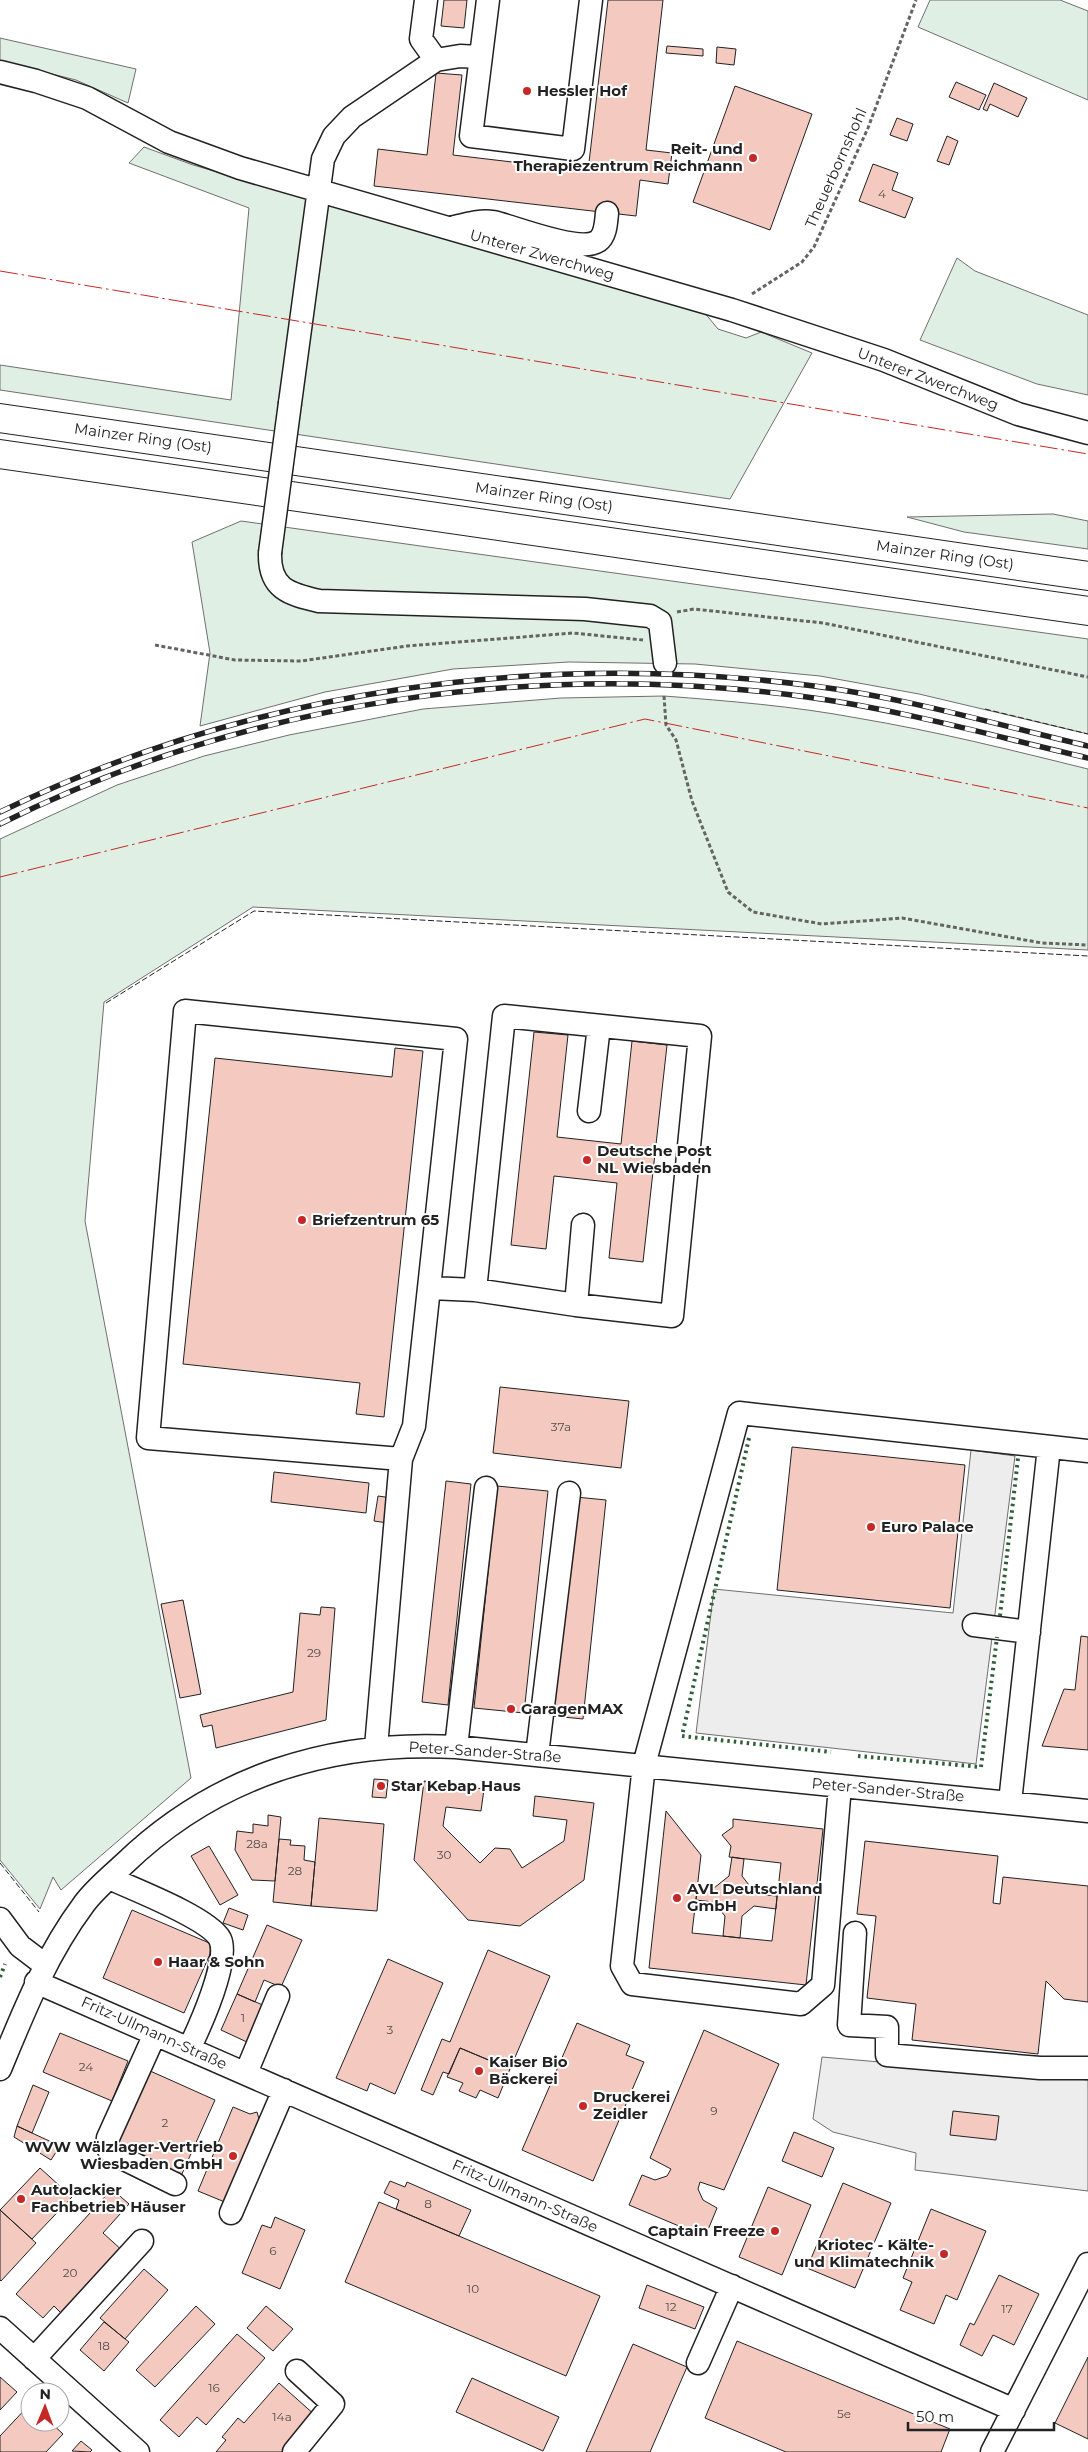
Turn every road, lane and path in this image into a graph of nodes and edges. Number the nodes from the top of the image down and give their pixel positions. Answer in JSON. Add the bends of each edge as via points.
{"nodes":[{"id":1,"x":426,"y":0,"type":"edge"},
{"id":2,"x":488,"y":0,"type":"edge"},
{"id":3,"x":592,"y":0,"type":"edge"},
{"id":4,"x":916,"y":0,"type":"edge"},
{"id":5,"x":480,"y":57,"type":"junction"},
{"id":6,"x":436,"y":60,"type":"junction"},
{"id":7,"x":0,"y":72,"type":"edge"},
{"id":8,"x":319,"y":191,"type":"junction"},
{"id":9,"x":607,"y":213,"type":"dead end"},
{"id":10,"x":449,"y":228,"type":"junction"},
{"id":11,"x":732,"y":310,"type":"junction"},
{"id":12,"x":0,"y":418,"type":"edge"},
{"id":13,"x":1088,"y":433,"type":"edge"},
{"id":14,"x":0,"y":454,"type":"edge"},
{"id":15,"x":1088,"y":576,"type":"edge"},
{"id":16,"x":1088,"y":611,"type":"edge"},
{"id":17,"x":662,"y":642,"type":"junction"},
{"id":18,"x":155,"y":645,"type":"dead end"},
{"id":19,"x":1088,"y":677,"type":"edge"},
{"id":20,"x":664,"y":696,"type":"dead end"},
{"id":21,"x":1088,"y":945,"type":"edge"},
{"id":22,"x":599,"y":1026,"type":"junction"},
{"id":23,"x":589,"y":1111,"type":"dead end"},
{"id":24,"x":584,"y":1225,"type":"dead end"},
{"id":25,"x":430,"y":1288,"type":"junction"},
{"id":26,"x":475,"y":1290,"type":"junction"},
{"id":27,"x":576,"y":1305,"type":"junction"},
{"id":28,"x":1049,"y":1447,"type":"junction"},
{"id":29,"x":1088,"y":1451,"type":"edge"},
{"id":30,"x":401,"y":1459,"type":"junction"},
{"id":31,"x":486,"y":1488,"type":"dead end"},
{"id":32,"x":569,"y":1494,"type":"dead end"},
{"id":33,"x":974,"y":1626,"type":"dead end"},
{"id":34,"x":1029,"y":1632,"type":"junction"},
{"id":35,"x":376,"y":1747,"type":"junction"},
{"id":36,"x":456,"y":1747,"type":"junction"},
{"id":37,"x":537,"y":1755,"type":"junction"},
{"id":38,"x":644,"y":1765,"type":"junction"},
{"id":39,"x":840,"y":1786,"type":"junction"},
{"id":40,"x":1010,"y":1802,"type":"junction"},
{"id":41,"x":1088,"y":1811,"type":"edge"},
{"id":42,"x":109,"y":1878,"type":"junction"},
{"id":43,"x":0,"y":1919,"type":"edge"},
{"id":44,"x":856,"y":1933,"type":"dead end"},
{"id":45,"x":40,"y":1973,"type":"junction"},
{"id":46,"x":278,"y":1996,"type":"dead end"},
{"id":47,"x":156,"y":2034,"type":"junction"},
{"id":48,"x":189,"y":2049,"type":"junction"},
{"id":49,"x":1088,"y":2068,"type":"edge"},
{"id":50,"x":0,"y":2069,"type":"edge"},
{"id":51,"x":246,"y":2073,"type":"junction"},
{"id":52,"x":284,"y":2090,"type":"junction"},
{"id":53,"x":175,"y":2184,"type":"dead end"},
{"id":54,"x":231,"y":2213,"type":"dead end"},
{"id":55,"x":142,"y":2241,"type":"dead end"},
{"id":56,"x":1088,"y":2264,"type":"edge"},
{"id":57,"x":732,"y":2286,"type":"junction"},
{"id":58,"x":0,"y":2328,"type":"edge"},
{"id":59,"x":34,"y":2359,"type":"junction"},
{"id":60,"x":698,"y":2363,"type":"dead end"},
{"id":61,"x":297,"y":2371,"type":"dead end"},
{"id":62,"x":1014,"y":2410,"type":"junction"},
{"id":63,"x":138,"y":2452,"type":"edge"},
{"id":64,"x":294,"y":2452,"type":"edge"},
{"id":65,"x":992,"y":2452,"type":"edge"}],
"edges":[{"from":1,"to":6,"type":"street","via":[[421,39]]},
{"from":2,"to":5,"type":"street"},
{"from":3,"to":5,"type":"street","via":[[573,149],[471,136]]},
{"from":4,"to":11,"type":"path","name":"Theuerbornshohl","via":[[868,128],[814,247],[802,262]]},
{"from":5,"to":6,"type":"street"},
{"from":6,"to":8,"type":"street","via":[[352,117],[334,136],[323,159]]},
{"from":7,"to":8,"type":"street","name":"Unterer Zwerchweg","via":[[87,98],[148,132],[189,150]]},
{"from":8,"to":10,"type":"street","name":"Unterer Zwerchweg"},
{"from":8,"to":17,"type":"street","bridge":true,"via":[[270,553],[269,565],[278,585],[288,592],[319,601],[585,609],[650,616]]},
{"from":9,"to":10,"type":"street","via":[[604,234],[598,242],[587,244],[572,244],[491,222]]},
{"from":10,"to":11,"type":"street","name":"Unterer Zwerchweg"},
{"from":11,"to":13,"type":"street","name":"Unterer Zwerchweg","via":[[884,360],[1018,414]]},
{"from":12,"to":15,"type":"highway","name":"Mainzer Ring (Ost)"},
{"from":14,"to":16,"type":"highway"},
{"from":17,"to":18,"type":"path","via":[[574,633],[407,646],[300,662],[235,660]]},
{"from":17,"to":19,"type":"path","via":[[675,612],[694,608],[823,624]]},
{"from":20,"to":21,"type":"path","via":[[666,726],[676,740],[692,801],[728,892],[753,912],[822,924],[902,918],[1042,944]]},
{"from":22,"to":23,"type":"street"},
{"from":22,"to":26,"type":"street","via":[[504,1016]]},
{"from":22,"to":27,"type":"street","via":[[700,1036],[672,1316]]},
{"from":24,"to":27,"type":"street"},
{"from":25,"to":26,"type":"street"},
{"from":25,"to":30,"type":"street","via":[[414,1426]]},
{"from":25,"to":30,"type":"street","via":[[456,1039],[185,1012],[148,1438]]},
{"from":26,"to":27,"type":"street"},
{"from":28,"to":29,"type":"street"},
{"from":28,"to":34,"type":"street"},
{"from":28,"to":38,"type":"street","via":[[739,1414]]},
{"from":30,"to":35,"type":"street"},
{"from":31,"to":36,"type":"street"},
{"from":32,"to":37,"type":"street"},
{"from":33,"to":34,"type":"street"},
{"from":34,"to":40,"type":"street"},
{"from":35,"to":36,"type":"street","name":"Peter-Sander-Straße"},
{"from":35,"to":42,"type":"street","name":"Peter-Sander-Straße","via":[[308,1759],[210,1798],[144,1844]]},
{"from":36,"to":37,"type":"street","name":"Peter-Sander-Straße"},
{"from":37,"to":38,"type":"street","name":"Peter-Sander-Straße"},
{"from":38,"to":39,"type":"street","name":"Peter-Sander-Straße"},
{"from":38,"to":39,"type":"street","via":[[622,1966],[632,1984],[801,2004],[822,1985]]},
{"from":39,"to":40,"type":"street","name":"Peter-Sander-Straße"},
{"from":40,"to":41,"type":"street","name":"Peter-Sander-Straße"},
{"from":42,"to":45,"type":"street","name":"Peter-Sander-Straße","via":[[85,1902]]},
{"from":42,"to":48,"type":"street","via":[[208,1925],[220,1940],[221,1958],[216,1980]]},
{"from":43,"to":45,"type":"street","name":"Fritz-Ullmann-Straße"},
{"from":44,"to":49,"type":"street","via":[[849,2025],[886,2027],[887,2055],[1040,2068]]},
{"from":45,"to":47,"type":"street","name":"Fritz-Ullmann-Straße"},
{"from":45,"to":50,"type":"street","name":"Peter-Sander-Straße"},
{"from":46,"to":51,"type":"street"},
{"from":47,"to":48,"type":"street","name":"Fritz-Ullmann-Straße"},
{"from":47,"to":53,"type":"street","via":[[108,2138],[107,2147],[112,2153]]},
{"from":48,"to":51,"type":"street","name":"Fritz-Ullmann-Straße"},
{"from":51,"to":52,"type":"street","name":"Fritz-Ullmann-Straße"},
{"from":52,"to":54,"type":"street"},
{"from":52,"to":57,"type":"street","name":"Fritz-Ullmann-Straße"},
{"from":55,"to":59,"type":"street"},
{"from":56,"to":62,"type":"street"},
{"from":57,"to":60,"type":"street"},
{"from":57,"to":62,"type":"street","name":"Fritz-Ullmann-Straße"},
{"from":58,"to":59,"type":"street"},
{"from":59,"to":63,"type":"street"},
{"from":61,"to":64,"type":"street","via":[[333,2404]]},
{"from":62,"to":65,"type":"street"}]}
